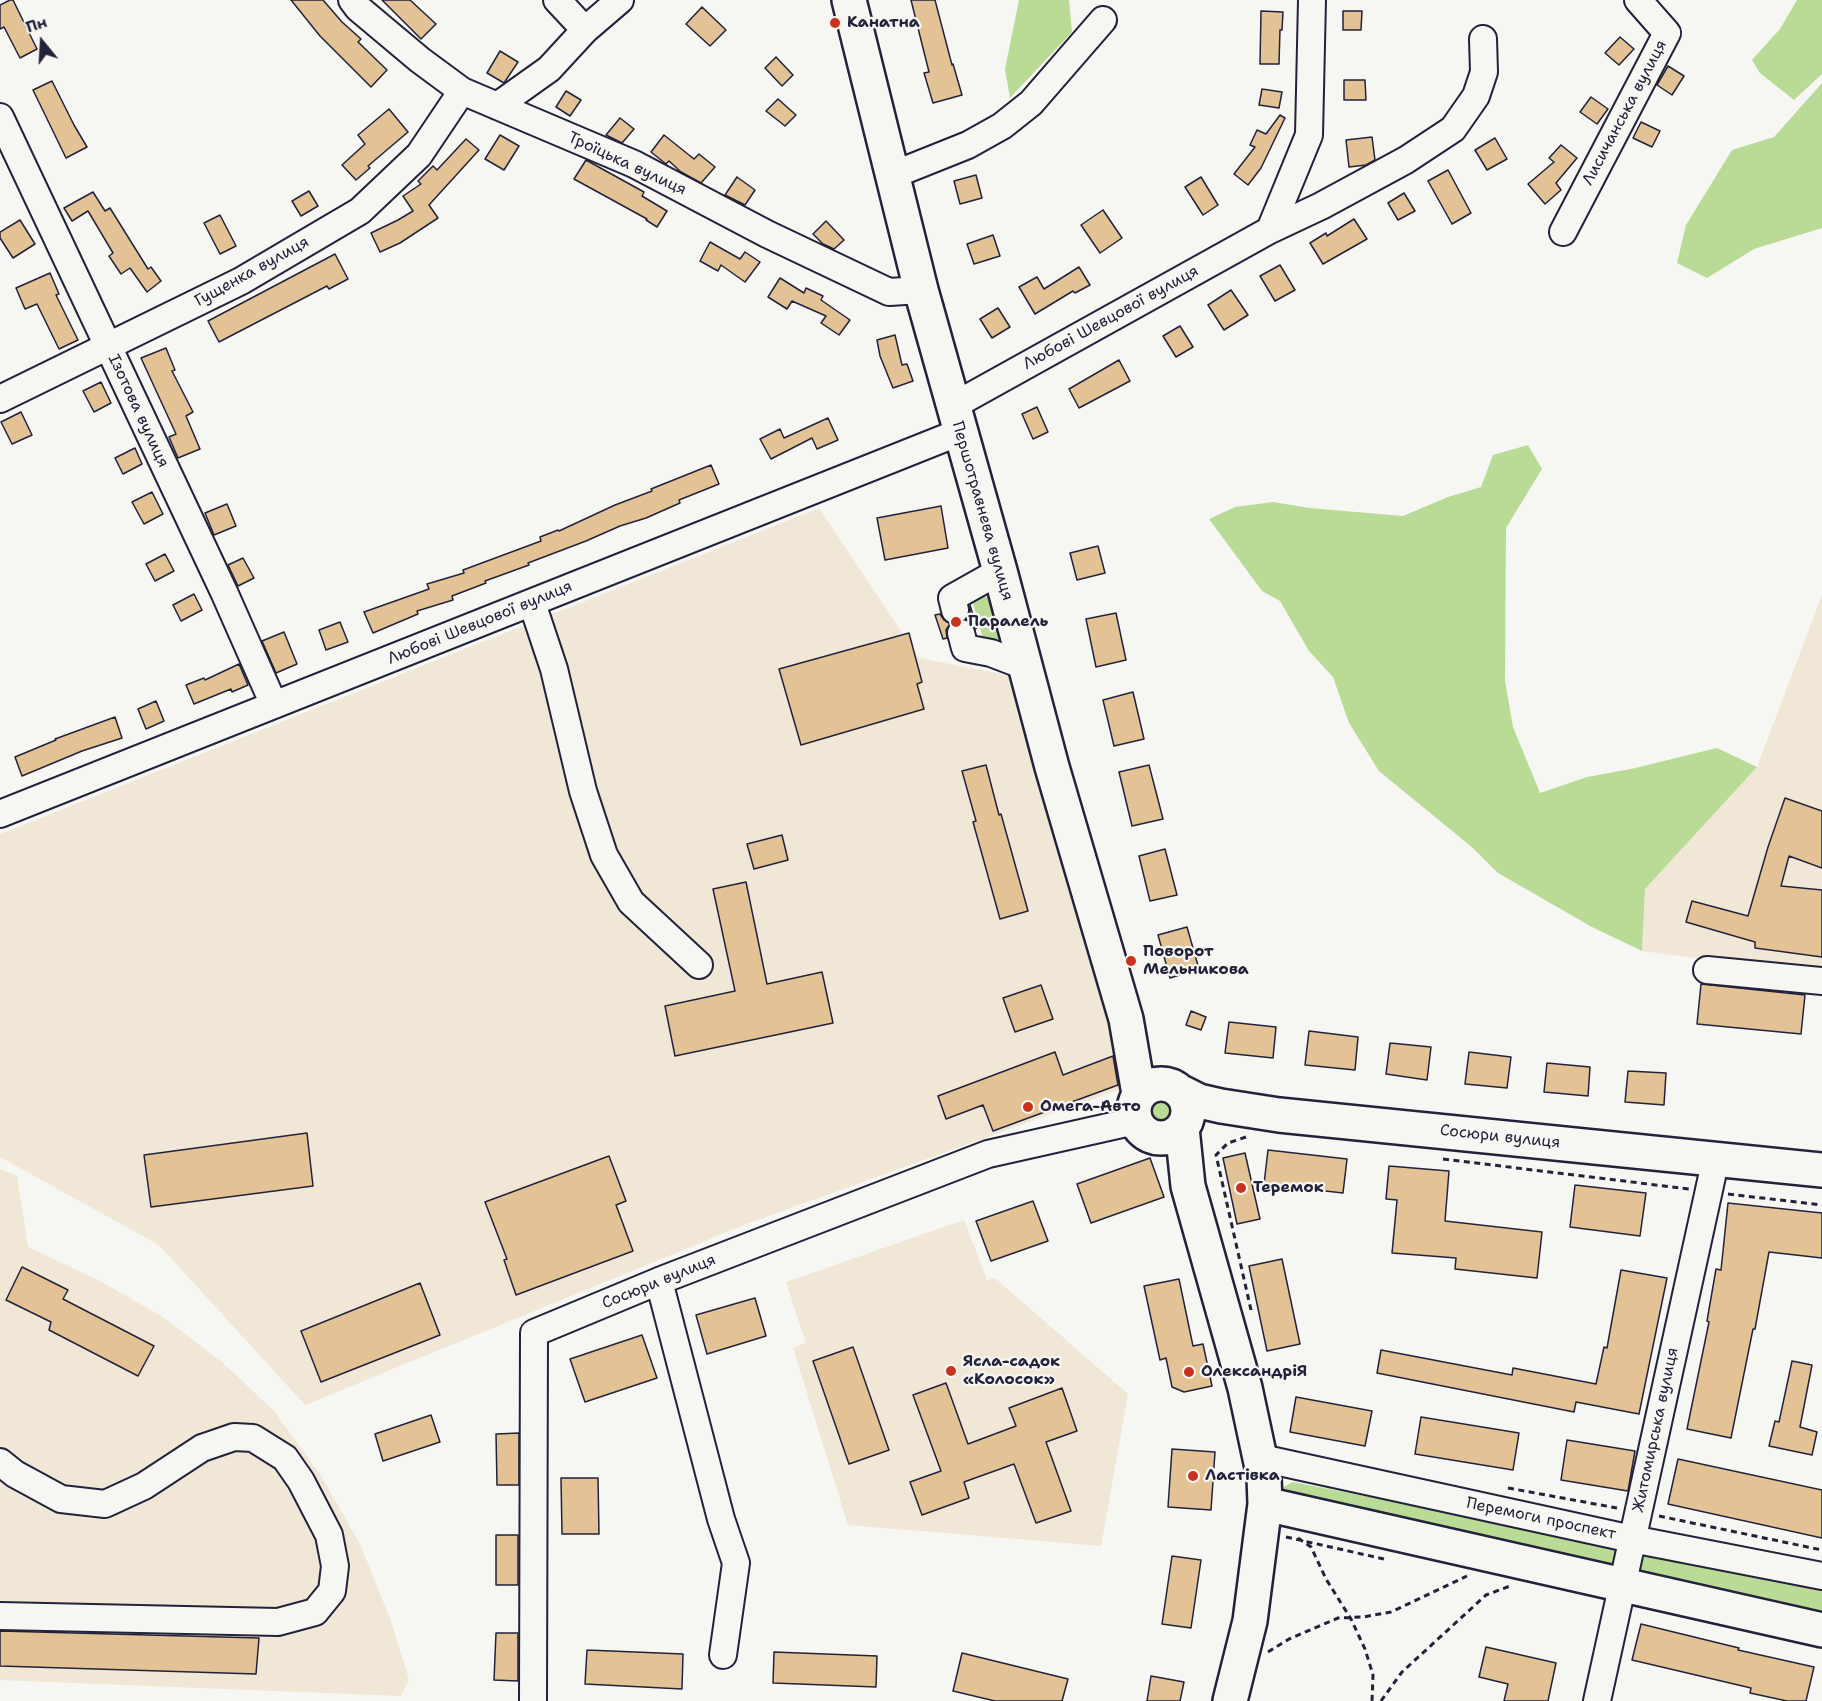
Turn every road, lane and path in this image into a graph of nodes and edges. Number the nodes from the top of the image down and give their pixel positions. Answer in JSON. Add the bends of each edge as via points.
{"nodes":[{"id":1,"x":352,"y":0,"type":"edge"},
{"id":2,"x":557,"y":0,"type":"edge"},
{"id":3,"x":620,"y":0,"type":"edge"},
{"id":4,"x":849,"y":0,"type":"edge"},
{"id":5,"x":1312,"y":0,"type":"edge"},
{"id":6,"x":1638,"y":0,"type":"edge"},
{"id":7,"x":1103,"y":20,"type":"dead end"},
{"id":8,"x":585,"y":30,"type":"junction"},
{"id":9,"x":1483,"y":39,"type":"dead end"},
{"id":10,"x":462,"y":91,"type":"junction"},
{"id":11,"x":497,"y":106,"type":"junction"},
{"id":12,"x":0,"y":117,"type":"edge"},
{"id":13,"x":892,"y":175,"type":"junction"},
{"id":14,"x":1270,"y":230,"type":"junction"},
{"id":15,"x":1563,"y":232,"type":"dead end"},
{"id":16,"x":921,"y":290,"type":"junction"},
{"id":17,"x":107,"y":346,"type":"junction"},
{"id":18,"x":0,"y":399,"type":"edge"},
{"id":19,"x":957,"y":419,"type":"junction"},
{"id":20,"x":1000,"y":571,"type":"junction"},
{"id":21,"x":532,"y":603,"type":"junction"},
{"id":22,"x":1025,"y":666,"type":"junction"},
{"id":23,"x":274,"y":705,"type":"junction"},
{"id":24,"x":0,"y":814,"type":"edge"},
{"id":25,"x":699,"y":965,"type":"dead end"},
{"id":26,"x":1707,"y":970,"type":"dead end"},
{"id":27,"x":1822,"y":981,"type":"edge"},
{"id":28,"x":1126,"y":1019,"type":"junction"},
{"id":29,"x":1178,"y":1090,"type":"junction"},
{"id":30,"x":1138,"y":1115,"type":"junction"},
{"id":31,"x":1182,"y":1128,"type":"junction"},
{"id":32,"x":1250,"y":1135,"type":"dead end"},
{"id":33,"x":1438,"y":1158,"type":"dead end"},
{"id":34,"x":1716,"y":1158,"type":"junction"},
{"id":35,"x":1822,"y":1170,"type":"edge"},
{"id":36,"x":1188,"y":1186,"type":"junction"},
{"id":37,"x":1709,"y":1191,"type":"junction"},
{"id":38,"x":1822,"y":1205,"type":"edge"},
{"id":39,"x":658,"y":1281,"type":"junction"},
{"id":40,"x":1252,"y":1314,"type":"dead end"},
{"id":41,"x":1261,"y":1458,"type":"junction"},
{"id":42,"x":0,"y":1462,"type":"edge"},
{"id":43,"x":1504,"y":1487,"type":"dead end"},
{"id":44,"x":1265,"y":1504,"type":"junction"},
{"id":45,"x":1638,"y":1512,"type":"junction"},
{"id":46,"x":1293,"y":1534,"type":"dead end"},
{"id":47,"x":1283,"y":1536,"type":"dead end"},
{"id":48,"x":1632,"y":1539,"type":"junction"},
{"id":49,"x":1302,"y":1541,"type":"junction"},
{"id":50,"x":1822,"y":1550,"type":"edge"},
{"id":51,"x":1496,"y":1556,"type":"junction"},
{"id":52,"x":1384,"y":1559,"type":"dead end"},
{"id":53,"x":1822,"y":1576,"type":"edge"},
{"id":54,"x":1516,"y":1584,"type":"dead end"},
{"id":55,"x":1622,"y":1585,"type":"junction"},
{"id":56,"x":0,"y":1616,"type":"edge"},
{"id":57,"x":1350,"y":1618,"type":"junction"},
{"id":58,"x":1822,"y":1630,"type":"edge"},
{"id":59,"x":723,"y":1655,"type":"dead end"},
{"id":60,"x":1262,"y":1657,"type":"dead end"},
{"id":61,"x":533,"y":1701,"type":"edge"},
{"id":62,"x":1230,"y":1701,"type":"edge"},
{"id":63,"x":1372,"y":1701,"type":"edge"},
{"id":64,"x":1381,"y":1701,"type":"edge"},
{"id":65,"x":1597,"y":1701,"type":"edge"}],
"edges":[{"from":1,"to":10,"type":"street","name":"Троїцька вулиця"},
{"from":2,"to":8,"type":"street"},
{"from":3,"to":8,"type":"street"},
{"from":4,"to":13,"type":"main road","name":"Першотравнева вулиця"},
{"from":5,"to":14,"type":"street","via":[[1309,135]]},
{"from":6,"to":15,"type":"street","name":"Лисичанська вулиця","via":[[1667,33]]},
{"from":7,"to":13,"type":"street","via":[[1031,103],[1002,126],[968,145]]},
{"from":8,"to":11,"type":"street","via":[[549,69]]},
{"from":9,"to":14,"type":"street","name":"Любові Шевцової вулиця","via":[[1484,72],[1476,96],[1453,129],[1406,160]]},
{"from":10,"to":11,"type":"street","name":"Троїцька вулиця"},
{"from":10,"to":17,"type":"street","name":"Гущенка вулиця","via":[[419,155],[360,211],[241,281]]},
{"from":11,"to":16,"type":"street","name":"Троїцька вулиця","via":[[634,164],[889,292]]},
{"from":12,"to":17,"type":"street","name":"Ізотова вулиця"},
{"from":13,"to":16,"type":"main road","name":"Першотравнева вулиця"},
{"from":14,"to":19,"type":"street","name":"Любові Шевцової вулиця"},
{"from":16,"to":19,"type":"main road","name":"Першотравнева вулиця"},
{"from":17,"to":18,"type":"street","name":"Гущенка вулиця"},
{"from":17,"to":23,"type":"street","name":"Ізотова вулиця"},
{"from":19,"to":20,"type":"main road","name":"Першотравнева вулиця"},
{"from":19,"to":21,"type":"street","name":"Любові Шевцової вулиця"},
{"from":20,"to":22,"type":"main road","name":"Першотравнева вулиця"},
{"from":20,"to":22,"type":"street","via":[[952,598],[965,648]]},
{"from":21,"to":23,"type":"street","name":"Любові Шевцової вулиця"},
{"from":21,"to":25,"type":"street","via":[[554,669],[583,791],[604,855],[631,902]]},
{"from":22,"to":28,"type":"main road","name":"Першотравнева вулиця"},
{"from":23,"to":24,"type":"street","name":"Любові Шевцової вулиця"},
{"from":26,"to":27,"type":"street"},
{"from":28,"to":29,"type":"main road","name":"Першотравнева вулиця"},
{"from":28,"to":30,"type":"main road","name":"Першотравнева вулиця"},
{"from":29,"to":30,"type":"main road","via":[[1166,1084],[1147,1087]]},
{"from":29,"to":31,"type":"main road","name":"Першотравнева вулиця","via":[[1185,1098],[1188,1114]]},
{"from":29,"to":34,"type":"main road","name":"Сосюри вулиця","via":[[1199,1101],[1279,1115]]},
{"from":30,"to":31,"type":"main road","via":[[1146,1134],[1169,1137]]},
{"from":30,"to":36,"type":"main road","name":"Першотравнева вулиця"},
{"from":30,"to":39,"type":"street","name":"Сосюри вулиця","via":[[988,1154]]},
{"from":31,"to":36,"type":"main road","name":"Першотравнева вулиця"},
{"from":32,"to":40,"type":"path","via":[[1228,1143],[1216,1155]]},
{"from":33,"to":37,"type":"path"},
{"from":34,"to":35,"type":"main road","name":"Сосюри вулиця"},
{"from":34,"to":37,"type":"street","name":"Житомирська вулиця"},
{"from":36,"to":41,"type":"main road","name":"Першотравнева вулиця"},
{"from":37,"to":38,"type":"path"},
{"from":37,"to":45,"type":"street","name":"Житомирська вулиця"},
{"from":39,"to":59,"type":"street","via":[[736,1563]]},
{"from":39,"to":61,"type":"street","name":"Сосюри вулиця","via":[[534,1333]]},
{"from":41,"to":44,"type":"main road","name":"Першотравнева вулиця"},
{"from":41,"to":48,"type":"street","name":"Перемоги проспект"},
{"from":42,"to":56,"type":"street","via":[[61,1499],[105,1504],[144,1486],[202,1448],[234,1437],[253,1438],[285,1458],[301,1481],[329,1535],[335,1566],[332,1591],[315,1612],[278,1622]]},
{"from":43,"to":45,"type":"path"},
{"from":44,"to":51,"type":"main road"},
{"from":44,"to":62,"type":"main road","name":"Першотравнева вулиця","via":[[1250,1621]]},
{"from":45,"to":48,"type":"street","name":"Житомирська вулиця"},
{"from":45,"to":50,"type":"path"},
{"from":46,"to":49,"type":"path"},
{"from":47,"to":49,"type":"path"},
{"from":48,"to":53,"type":"street","name":"Перемоги проспект"},
{"from":48,"to":55,"type":"street","name":"Житомирська вулиця"},
{"from":49,"to":52,"type":"path"},
{"from":49,"to":57,"type":"path","via":[[1311,1547]]},
{"from":51,"to":55,"type":"main road"},
{"from":51,"to":57,"type":"path","via":[[1453,1583],[1391,1612]]},
{"from":54,"to":64,"type":"path","via":[[1486,1595],[1402,1672]]},
{"from":55,"to":58,"type":"main road"},
{"from":55,"to":65,"type":"street","name":"Житомирська вулиця"},
{"from":57,"to":60,"type":"path","via":[[1338,1618],[1289,1639]]},
{"from":57,"to":63,"type":"path","via":[[1373,1674]]}]}
